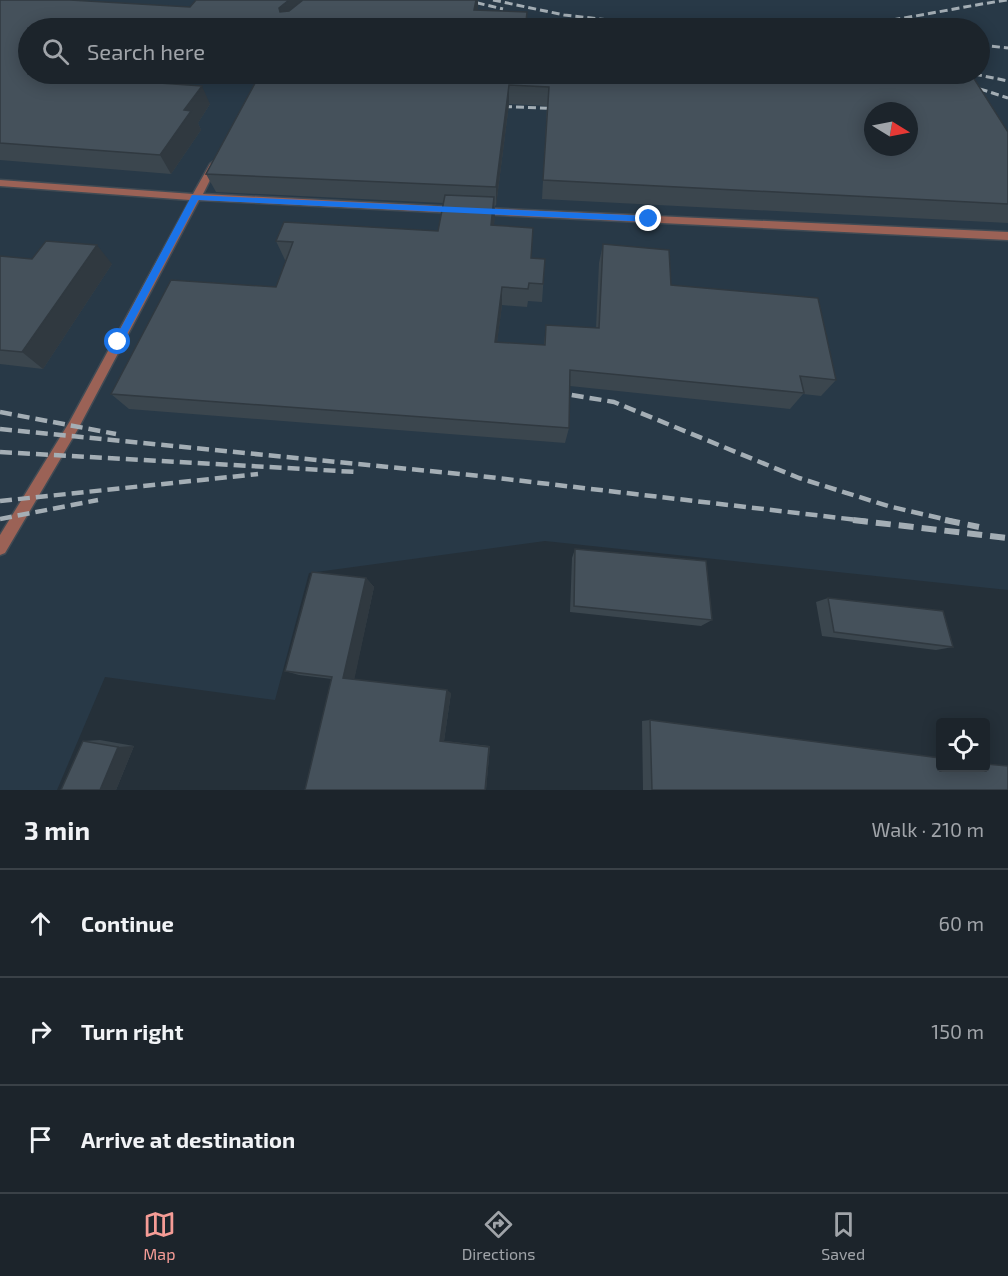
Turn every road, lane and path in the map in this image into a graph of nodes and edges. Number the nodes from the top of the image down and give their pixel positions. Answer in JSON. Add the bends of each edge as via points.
{"nodes":[{"id":1,"x":218,"y":156,"type":"edge"},
{"id":2,"x":0,"y":183,"type":"edge"},
{"id":3,"x":195,"y":197,"type":"junction"},
{"id":4,"x":1008,"y":236,"type":"edge"},
{"id":5,"x":0,"y":548,"type":"edge"}],
"edges":[{"from":1,"to":3,"type":"lane"},
{"from":2,"to":3,"type":"lane"},
{"from":3,"to":4,"type":"lane"},
{"from":3,"to":5,"type":"lane","via":[[74,425]]}]}
